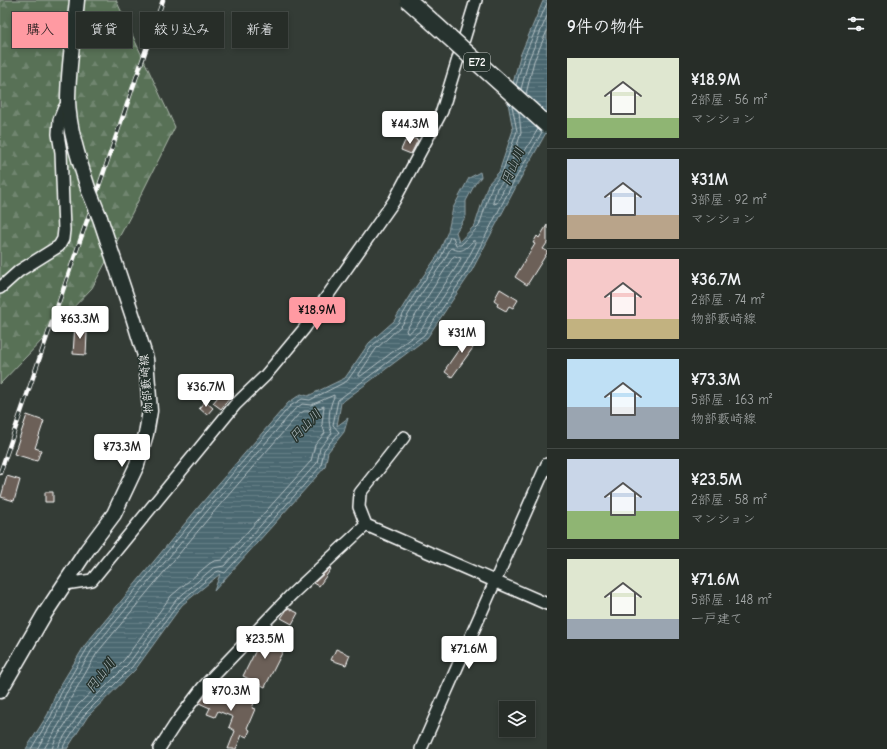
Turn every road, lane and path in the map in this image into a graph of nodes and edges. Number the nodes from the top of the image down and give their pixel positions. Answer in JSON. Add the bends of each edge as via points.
{"nodes":[{"id":1,"x":77,"y":0,"type":"edge"},
{"id":2,"x":408,"y":0,"type":"edge"},
{"id":3,"x":476,"y":0,"type":"edge"},
{"id":4,"x":68,"y":102,"type":"junction"},
{"id":5,"x":547,"y":125,"type":"edge"},
{"id":6,"x":0,"y":288,"type":"edge"},
{"id":7,"x":404,"y":438,"type":"dead end"},
{"id":8,"x":547,"y":464,"type":"edge"},
{"id":9,"x":366,"y":524,"type":"junction"},
{"id":10,"x":496,"y":581,"type":"junction"},
{"id":11,"x":65,"y":584,"type":"junction"},
{"id":12,"x":547,"y":604,"type":"edge"},
{"id":13,"x":0,"y":691,"type":"edge"},
{"id":14,"x":159,"y":749,"type":"edge"},
{"id":15,"x":421,"y":749,"type":"edge"}],
"edges":[{"from":1,"to":4,"type":"main road","name":"物部藪崎線"},
{"from":2,"to":5,"type":"highway","number":"E72","bridge":true},
{"from":3,"to":11,"type":"street","via":[[442,111],[385,214],[304,329],[265,376],[235,405],[92,580]]},
{"from":4,"to":6,"type":"street","via":[[59,120],[58,134],[61,152],[63,239],[59,246],[20,271]]},
{"from":4,"to":11,"type":"main road","name":"物部藪崎線","bridge":true,"via":[[78,158],[146,359],[150,411],[137,464],[114,514]]},
{"from":7,"to":9,"type":"street","via":[[360,494],[359,507]]},
{"from":8,"to":10,"type":"street"},
{"from":9,"to":10,"type":"street"},
{"from":9,"to":14,"type":"street","via":[[291,595],[203,687]]},
{"from":10,"to":12,"type":"street"},
{"from":10,"to":15,"type":"street"},
{"from":11,"to":13,"type":"main road","name":"物部藪崎線"}]}
